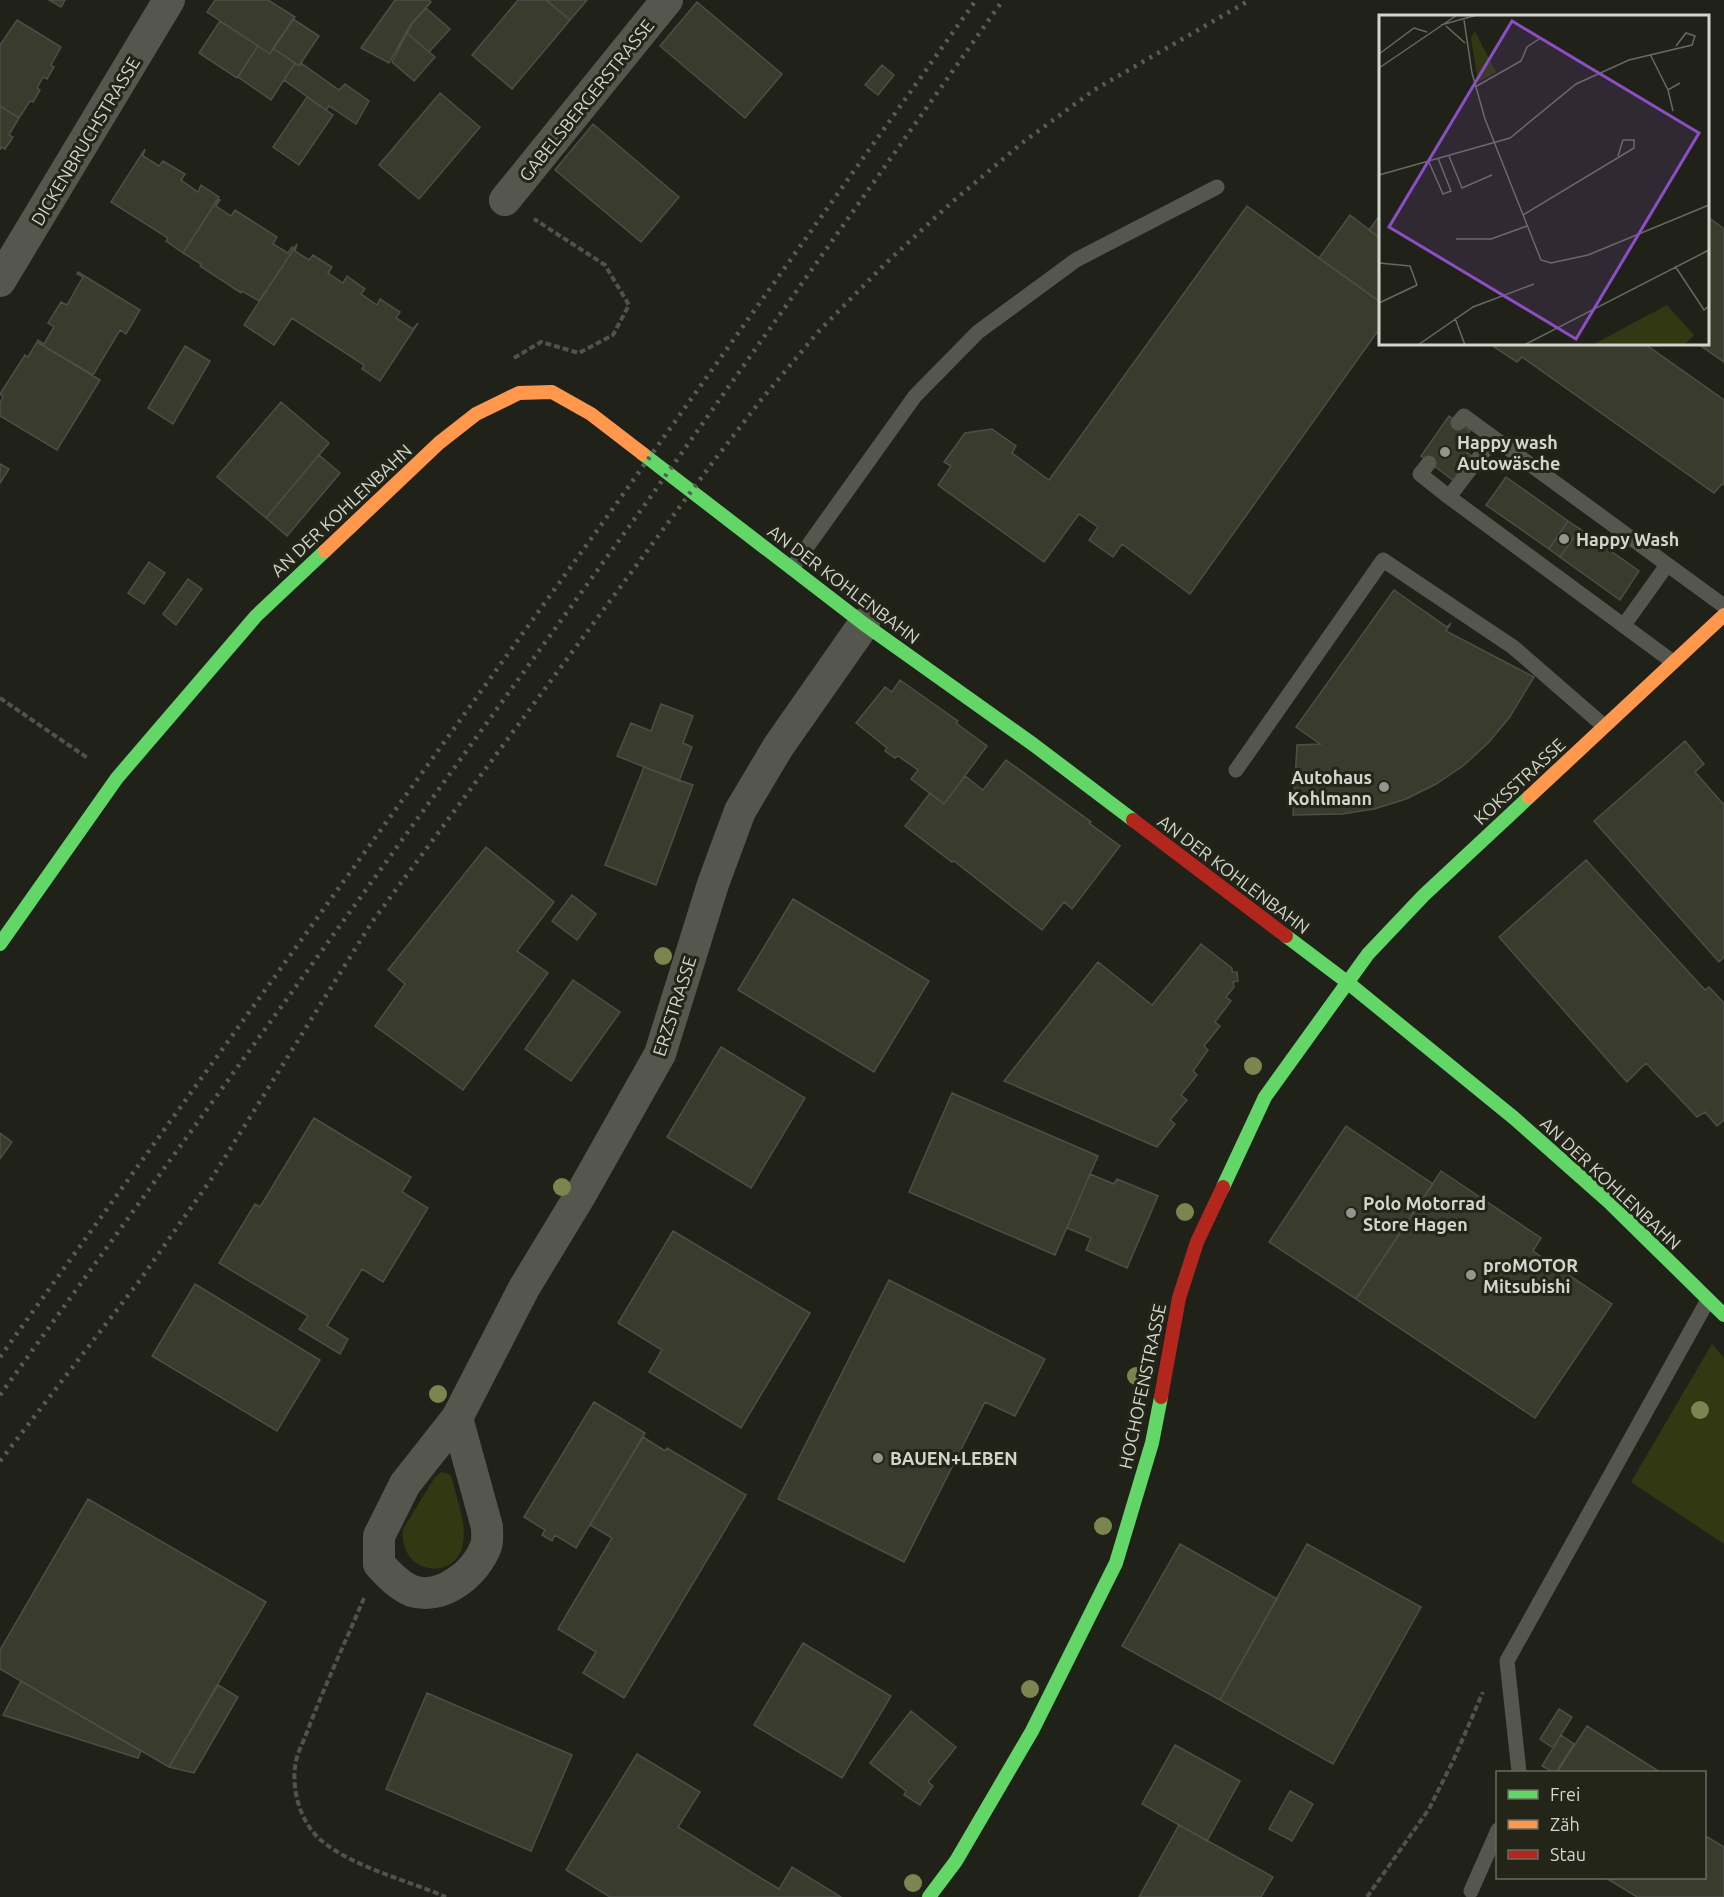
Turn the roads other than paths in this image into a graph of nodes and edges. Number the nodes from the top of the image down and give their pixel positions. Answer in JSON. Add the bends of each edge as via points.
{"nodes":[{"id":1,"x":169,"y":0,"type":"edge"},
{"id":2,"x":668,"y":0,"type":"edge"},
{"id":3,"x":1217,"y":187,"type":"dead end"},
{"id":4,"x":505,"y":201,"type":"road end"},
{"id":5,"x":0,"y":281,"type":"edge"},
{"id":6,"x":1461,"y":419,"type":"dead end"},
{"id":7,"x":1494,"y":438,"type":"junction"},
{"id":8,"x":1425,"y":469,"type":"dead end"},
{"id":9,"x":1449,"y":497,"type":"junction"},
{"id":10,"x":1667,"y":564,"type":"junction"},
{"id":11,"x":792,"y":567,"type":"junction"},
{"id":12,"x":1724,"y":606,"type":"edge"},
{"id":13,"x":1724,"y":615,"type":"edge"},
{"id":14,"x":864,"y":624,"type":"junction"},
{"id":15,"x":1624,"y":625,"type":"junction"},
{"id":16,"x":1673,"y":662,"type":"junction"},
{"id":17,"x":1604,"y":726,"type":"junction"},
{"id":18,"x":1236,"y":770,"type":"dead end"},
{"id":19,"x":0,"y":944,"type":"edge"},
{"id":20,"x":1347,"y":982,"type":"junction"},
{"id":21,"x":1708,"y":1300,"type":"junction"},
{"id":22,"x":1724,"y":1315,"type":"edge"},
{"id":23,"x":457,"y":1418,"type":"junction"},
{"id":24,"x":1519,"y":1771,"type":"edge"},
{"id":25,"x":1496,"y":1832,"type":"edge"},
{"id":26,"x":1471,"y":1891,"type":"dead end"},
{"id":27,"x":929,"y":1897,"type":"edge"}],
"edges":[{"from":1,"to":5,"type":"street","name":"DICKENBRUCHSTRASSE"},
{"from":2,"to":4,"type":"street","name":"GABELSBERGERSTRASSE"},
{"from":3,"to":11,"type":"lane","via":[[1076,260],[978,332],[915,396]]},
{"from":6,"to":7,"type":"lane"},
{"from":7,"to":9,"type":"lane"},
{"from":7,"to":10,"type":"lane"},
{"from":8,"to":9,"type":"lane"},
{"from":9,"to":15,"type":"lane"},
{"from":10,"to":12,"type":"lane"},
{"from":10,"to":15,"type":"lane"},
{"from":11,"to":14,"type":"street","name":"AN DER KOHLENBAHN"},
{"from":11,"to":19,"type":"street","name":"AN DER KOHLENBAHN","via":[[591,414],[552,392],[519,393],[476,414],[439,443],[256,616],[117,778]]},
{"from":13,"to":16,"type":"street","name":"KOKSSTRASSE"},
{"from":14,"to":20,"type":"street","name":"AN DER KOHLENBAHN","via":[[1034,745]]},
{"from":14,"to":23,"type":"street","name":"ERZSTRASSE","via":[[778,747],[740,811],[660,1054],[524,1288]]},
{"from":15,"to":16,"type":"lane"},
{"from":16,"to":17,"type":"street","name":"KOKSSTRASSE"},
{"from":17,"to":18,"type":"lane","via":[[1513,647],[1383,560]]},
{"from":17,"to":20,"type":"street","name":"KOKSSTRASSE","via":[[1424,895]]},
{"from":20,"to":21,"type":"street","name":"AN DER KOHLENBAHN","via":[[1514,1118],[1609,1202]]},
{"from":20,"to":27,"type":"street","name":"HOCHOFENSTRASSE","via":[[1265,1097],[1197,1242],[1179,1298],[1152,1443],[1116,1563],[1032,1731],[956,1861]]},
{"from":21,"to":22,"type":"street","name":"AN DER KOHLENBAHN"},
{"from":21,"to":24,"type":"lane","via":[[1507,1661]]},
{"from":23,"to":23,"type":"street","name":"ERZSTRASSE","via":[[405,1484],[379,1536],[379,1564],[411,1591],[428,1593],[462,1579],[486,1545],[487,1527]]},
{"from":25,"to":26,"type":"lane"}]}
